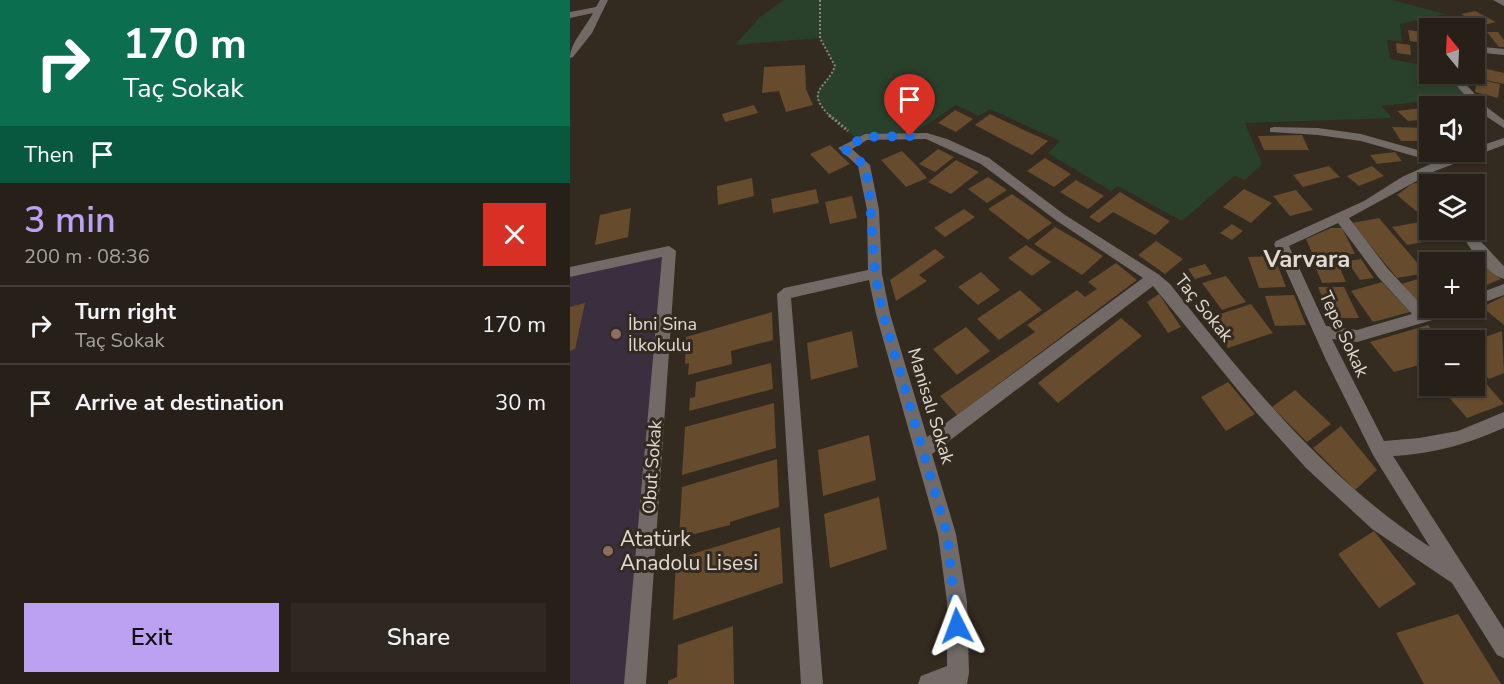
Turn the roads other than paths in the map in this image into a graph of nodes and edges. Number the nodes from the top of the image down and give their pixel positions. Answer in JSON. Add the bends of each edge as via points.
{"nodes":[{"id":1,"x":604,"y":0,"type":"edge"},
{"id":2,"x":1497,"y":0,"type":"edge"},
{"id":3,"x":1504,"y":3,"type":"edge"},
{"id":4,"x":599,"y":9,"type":"junction"},
{"id":5,"x":570,"y":15,"type":"edge"},
{"id":6,"x":1485,"y":50,"type":"edge"},
{"id":7,"x":1504,"y":52,"type":"edge"},
{"id":8,"x":570,"y":56,"type":"edge"},
{"id":9,"x":1460,"y":84,"type":"edge"},
{"id":10,"x":1504,"y":125,"type":"edge"},
{"id":11,"x":1274,"y":130,"type":"dead end"},
{"id":12,"x":1504,"y":141,"type":"edge"},
{"id":13,"x":852,"y":144,"type":"joint"},
{"id":14,"x":1485,"y":148,"type":"edge"},
{"id":15,"x":1419,"y":153,"type":"edge"},
{"id":16,"x":1446,"y":162,"type":"edge"},
{"id":17,"x":1341,"y":217,"type":"junction"},
{"id":18,"x":1472,"y":240,"type":"dead end"},
{"id":19,"x":570,"y":272,"type":"edge"},
{"id":20,"x":875,"y":274,"type":"junction"},
{"id":21,"x":1504,"y":274,"type":"edge"},
{"id":22,"x":1153,"y":278,"type":"junction"},
{"id":23,"x":1504,"y":288,"type":"edge"},
{"id":24,"x":1485,"y":296,"type":"edge"},
{"id":25,"x":1419,"y":313,"type":"edge"},
{"id":26,"x":1424,"y":318,"type":"edge"},
{"id":27,"x":1321,"y":332,"type":"junction"},
{"id":28,"x":1504,"y":420,"type":"edge"},
{"id":29,"x":1379,"y":449,"type":"junction"},
{"id":30,"x":924,"y":450,"type":"junction"},
{"id":31,"x":1458,"y":576,"type":"junction"},
{"id":32,"x":1504,"y":648,"type":"edge"},
{"id":33,"x":957,"y":678,"type":"edge"},
{"id":34,"x":636,"y":684,"type":"edge"},
{"id":35,"x":812,"y":684,"type":"edge"},
{"id":36,"x":929,"y":684,"type":"edge"}],
"edges":[{"from":1,"to":4,"type":"street"},
{"from":2,"to":3,"type":"street"},
{"from":4,"to":5,"type":"street"},
{"from":4,"to":8,"type":"street"},
{"from":6,"to":7,"type":"street"},
{"from":9,"to":10,"type":"street"},
{"from":11,"to":15,"type":"street","via":[[1327,130]]},
{"from":12,"to":14,"type":"street","name":"Tepe Sokak"},
{"from":13,"to":20,"type":"street","name":"Manisalı Sokak","via":[[864,165],[869,185]]},
{"from":13,"to":22,"type":"street","name":"Taç Sokak","via":[[865,137],[927,136],[954,146],[985,161],[1061,218]]},
{"from":16,"to":17,"type":"street","name":"Tepe Sokak"},
{"from":17,"to":25,"type":"street"},
{"from":17,"to":27,"type":"street","name":"Tepe Sokak","via":[[1281,244]]},
{"from":18,"to":21,"type":"street"},
{"from":19,"to":34,"type":"street","name":"Obut Sokak","via":[[669,251]]},
{"from":20,"to":30,"type":"street","name":"Manisalı Sokak","via":[[883,314]]},
{"from":20,"to":35,"type":"street","via":[[784,294]]},
{"from":22,"to":30,"type":"street"},
{"from":22,"to":31,"type":"street","name":"Taç Sokak","via":[[1302,452],[1370,514]]},
{"from":23,"to":24,"type":"street"},
{"from":26,"to":27,"type":"street","via":[[1357,336]]},
{"from":27,"to":29,"type":"street","name":"Tepe Sokak"},
{"from":28,"to":29,"type":"street","via":[[1458,439]]},
{"from":29,"to":31,"type":"street","name":"Tepe Sokak"},
{"from":30,"to":33,"type":"street","name":"Manisalı Sokak","via":[[947,534],[957,602]]},
{"from":31,"to":32,"type":"street","name":"Tepe Sokak"},
{"from":33,"to":36,"type":"street"}]}
